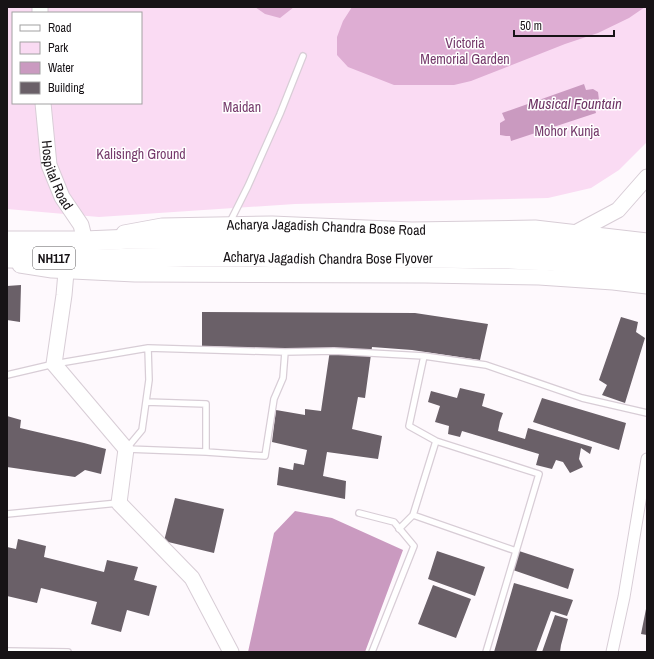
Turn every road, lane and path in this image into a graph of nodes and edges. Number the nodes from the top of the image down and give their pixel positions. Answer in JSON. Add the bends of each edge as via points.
{"nodes":[{"id":1,"x":303,"y":56,"type":"dead end"},
{"id":2,"x":43,"y":104,"type":"edge"},
{"id":3,"x":647,"y":177,"type":"edge"},
{"id":4,"x":228,"y":225,"type":"junction"},
{"id":5,"x":575,"y":233,"type":"junction"},
{"id":6,"x":7,"y":240,"type":"edge"},
{"id":7,"x":85,"y":241,"type":"junction"},
{"id":8,"x":647,"y":241,"type":"edge"},
{"id":9,"x":186,"y":248,"type":"junction"},
{"id":10,"x":647,"y":256,"type":"edge"},
{"id":11,"x":7,"y":258,"type":"edge"},
{"id":12,"x":7,"y":263,"type":"edge"},
{"id":13,"x":67,"y":264,"type":"junction"},
{"id":14,"x":647,"y":274,"type":"edge"},
{"id":15,"x":647,"y":286,"type":"edge"},
{"id":16,"x":148,"y":348,"type":"junction"},
{"id":17,"x":286,"y":352,"type":"junction"},
{"id":18,"x":424,"y":356,"type":"junction"},
{"id":19,"x":54,"y":364,"type":"junction"},
{"id":20,"x":7,"y":375,"type":"edge"},
{"id":21,"x":146,"y":402,"type":"junction"},
{"id":22,"x":647,"y":413,"type":"edge"},
{"id":23,"x":436,"y":440,"type":"junction"},
{"id":24,"x":126,"y":449,"type":"junction"},
{"id":25,"x":206,"y":452,"type":"junction"},
{"id":26,"x":647,"y":459,"type":"edge"},
{"id":27,"x":644,"y":497,"type":"edge"},
{"id":28,"x":119,"y":503,"type":"junction"},
{"id":29,"x":359,"y":513,"type":"dead end"},
{"id":30,"x":7,"y":514,"type":"edge"},
{"id":31,"x":413,"y":515,"type":"junction"},
{"id":32,"x":399,"y":529,"type":"junction"},
{"id":33,"x":516,"y":551,"type":"junction"},
{"id":34,"x":7,"y":651,"type":"edge"},
{"id":35,"x":68,"y":652,"type":"edge"},
{"id":36,"x":231,"y":652,"type":"edge"},
{"id":37,"x":372,"y":652,"type":"edge"},
{"id":38,"x":486,"y":652,"type":"edge"},
{"id":39,"x":612,"y":652,"type":"edge"}],
"edges":[{"from":1,"to":4,"type":"lane","via":[[280,114]]},
{"from":2,"to":7,"type":"main road","name":"Hospital Road","via":[[49,165],[62,197],[81,225]]},
{"from":3,"to":5,"type":"main road","via":[[618,210]]},
{"from":4,"to":5,"type":"main road","name":"Acharya Jagadish Chandra Bose Road","via":[[272,224],[412,230],[534,228]]},
{"from":4,"to":7,"type":"main road","name":"Acharya Jagadish Chandra Bose Road","via":[[162,226]]},
{"from":5,"to":8,"type":"main road","name":"Acharya Jagadish Chandra Bose Road"},
{"from":6,"to":7,"type":"highway","name":"Acharya Jagadish Chandra Bose Road"},
{"from":7,"to":9,"type":"highway","name":"Acharya Jagadish Chandra Bose Flyover","via":[[132,239]]},
{"from":9,"to":10,"type":"highway","name":"Acharya Jagadish Chandra Bose Flyover","via":[[401,240],[563,244]]},
{"from":9,"to":13,"type":"highway","name":"Acharya Jagadish Chandra Bose Flyover","number":"NH117"},
{"from":9,"to":14,"type":"highway","name":"Acharya Jagadish Chandra Bose Flyover","via":[[258,257],[311,259],[550,261]]},
{"from":11,"to":13,"type":"highway","name":"Acharya Jagadish Chandra Bose Flyover","number":"NH117"},
{"from":12,"to":13,"type":"main road","via":[[52,270]]},
{"from":13,"to":15,"type":"main road","via":[[135,274],[523,277]]},
{"from":13,"to":19,"type":"main road"},
{"from":16,"to":17,"type":"lane"},
{"from":16,"to":19,"type":"lane"},
{"from":16,"to":21,"type":"lane","via":[[149,380]]},
{"from":17,"to":18,"type":"lane","via":[[334,351]]},
{"from":17,"to":25,"type":"lane","via":[[283,378],[274,399],[265,456]]},
{"from":18,"to":22,"type":"lane","via":[[486,365],[582,398]]},
{"from":18,"to":23,"type":"lane","via":[[409,426]]},
{"from":19,"to":20,"type":"lane"},
{"from":19,"to":24,"type":"main road"},
{"from":21,"to":24,"type":"lane","via":[[142,430]]},
{"from":21,"to":25,"type":"lane","via":[[206,404]]},
{"from":23,"to":31,"type":"lane"},
{"from":23,"to":33,"type":"lane","via":[[540,474]]},
{"from":24,"to":25,"type":"lane"},
{"from":24,"to":28,"type":"main road"},
{"from":26,"to":27,"type":"street"},
{"from":27,"to":39,"type":"street"},
{"from":28,"to":30,"type":"lane"},
{"from":28,"to":36,"type":"main road","via":[[192,578]]},
{"from":29,"to":32,"type":"lane","via":[[394,522]]},
{"from":31,"to":32,"type":"lane"},
{"from":31,"to":33,"type":"lane"},
{"from":32,"to":37,"type":"lane","via":[[414,546]]},
{"from":33,"to":38,"type":"lane"},
{"from":34,"to":35,"type":"lane"}]}
